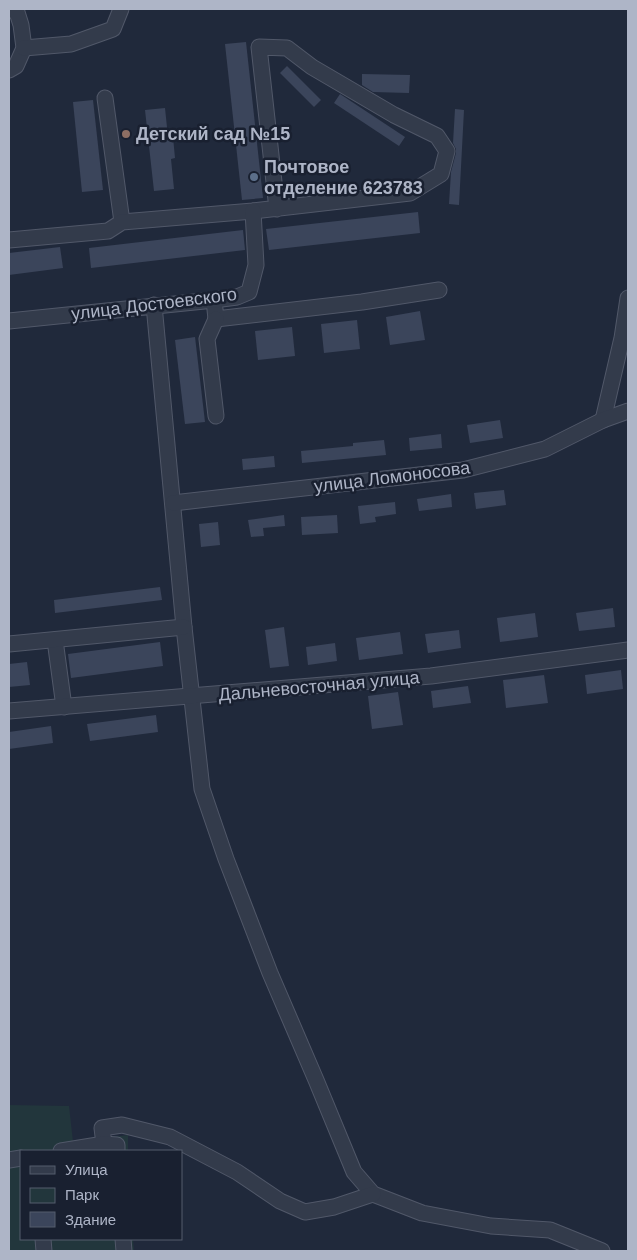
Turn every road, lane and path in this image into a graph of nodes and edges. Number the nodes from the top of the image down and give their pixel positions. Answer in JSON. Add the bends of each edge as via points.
{"nodes":[{"id":1,"x":121,"y":9,"type":"edge"},
{"id":2,"x":9,"y":10,"type":"edge"},
{"id":3,"x":24,"y":48,"type":"junction"},
{"id":4,"x":9,"y":70,"type":"edge"},
{"id":5,"x":105,"y":98,"type":"dead end"},
{"id":6,"x":278,"y":209,"type":"junction"},
{"id":7,"x":253,"y":212,"type":"junction"},
{"id":8,"x":122,"y":222,"type":"junction"},
{"id":9,"x":9,"y":240,"type":"edge"},
{"id":10,"x":439,"y":290,"type":"dead end"},
{"id":11,"x":628,"y":298,"type":"edge"},
{"id":12,"x":214,"y":300,"type":"junction"},
{"id":13,"x":154,"y":305,"type":"junction"},
{"id":14,"x":216,"y":319,"type":"junction"},
{"id":15,"x":9,"y":321,"type":"edge"},
{"id":16,"x":628,"y":411,"type":"edge"},
{"id":17,"x":216,"y":416,"type":"dead end"},
{"id":18,"x":603,"y":420,"type":"junction"},
{"id":19,"x":173,"y":503,"type":"junction"},
{"id":20,"x":184,"y":627,"type":"junction"},
{"id":21,"x":55,"y":640,"type":"junction"},
{"id":22,"x":9,"y":644,"type":"edge"},
{"id":23,"x":628,"y":650,"type":"edge"},
{"id":24,"x":192,"y":696,"type":"junction"},
{"id":25,"x":64,"y":707,"type":"junction"},
{"id":26,"x":9,"y":711,"type":"edge"},
{"id":27,"x":111,"y":1148,"type":"edge"},
{"id":28,"x":78,"y":1150,"type":"edge"},
{"id":29,"x":373,"y":1194,"type":"junction"},
{"id":30,"x":602,"y":1251,"type":"edge"}],
"edges":[{"from":1,"to":3,"type":"street","via":[[113,29],[71,44]]},
{"from":2,"to":3,"type":"street","via":[[16,9]]},
{"from":3,"to":4,"type":"street","via":[[16,66]]},
{"from":5,"to":8,"type":"street"},
{"from":6,"to":6,"type":"street","via":[[410,193],[441,174],[448,151],[437,136],[312,68],[287,48],[259,47]]},
{"from":6,"to":7,"type":"street"},
{"from":7,"to":8,"type":"street"},
{"from":7,"to":12,"type":"street","name":"улица Достоевского","via":[[256,265],[249,292]]},
{"from":8,"to":9,"type":"street","via":[[108,231]]},
{"from":10,"to":14,"type":"street"},
{"from":11,"to":18,"type":"street"},
{"from":12,"to":13,"type":"street","name":"улица Достоевского"},
{"from":12,"to":14,"type":"street"},
{"from":13,"to":15,"type":"street","name":"улица Достоевского"},
{"from":13,"to":19,"type":"street"},
{"from":14,"to":17,"type":"street","via":[[207,340]]},
{"from":16,"to":18,"type":"street","name":"улица Ломоносова"},
{"from":18,"to":19,"type":"street","name":"улица Ломоносова","via":[[545,449],[463,470]]},
{"from":19,"to":20,"type":"street"},
{"from":20,"to":21,"type":"street"},
{"from":20,"to":24,"type":"street"},
{"from":21,"to":22,"type":"street"},
{"from":21,"to":25,"type":"street"},
{"from":23,"to":24,"type":"street","name":"Дальневосточная улица","via":[[431,676]]},
{"from":24,"to":25,"type":"street","name":"Дальневосточная улица"},
{"from":24,"to":29,"type":"street","via":[[202,789],[226,859],[354,1172]]},
{"from":25,"to":26,"type":"street","name":"Дальневосточная улица"},
{"from":27,"to":28,"type":"street"},
{"from":27,"to":29,"type":"street","via":[[102,1128],[122,1125],[170,1137],[237,1172],[280,1201],[306,1212]]},
{"from":29,"to":30,"type":"street","via":[[422,1213],[491,1226],[550,1230]]}]}
